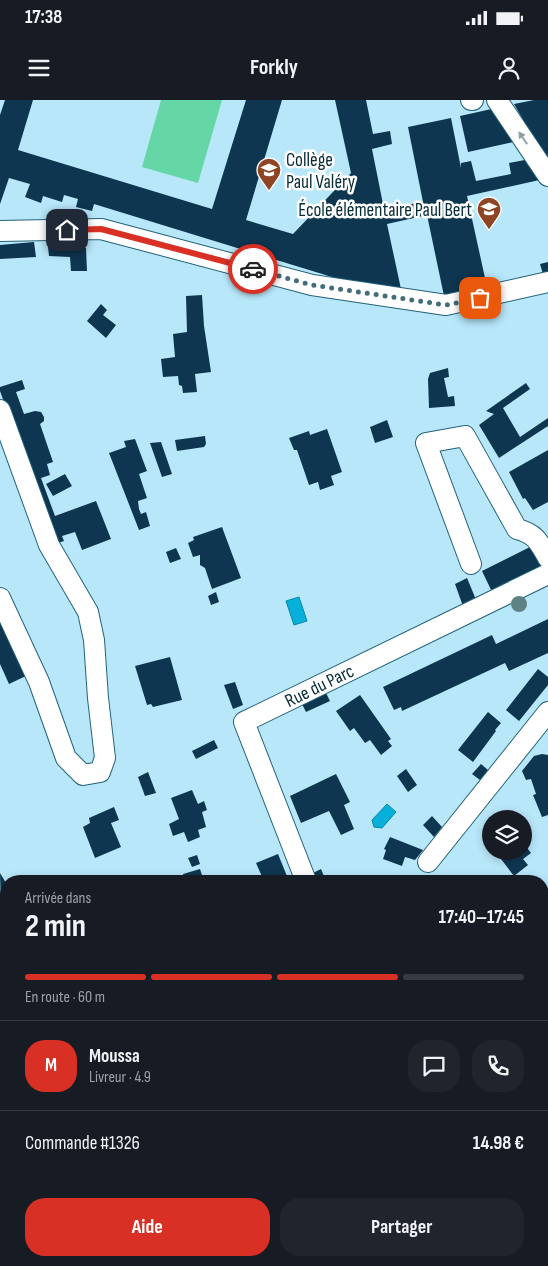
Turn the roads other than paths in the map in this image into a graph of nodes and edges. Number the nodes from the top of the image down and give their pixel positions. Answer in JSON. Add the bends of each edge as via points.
{"nodes":[{"id":1,"x":498,"y":100,"type":"edge"},
{"id":2,"x":548,"y":176,"type":"edge"},
{"id":3,"x":0,"y":231,"type":"edge"},
{"id":4,"x":548,"y":282,"type":"edge"},
{"id":5,"x":0,"y":410,"type":"edge"},
{"id":6,"x":548,"y":558,"type":"edge"},
{"id":7,"x":471,"y":564,"type":"dead end"},
{"id":8,"x":548,"y":574,"type":"edge"},
{"id":9,"x":0,"y":598,"type":"edge"},
{"id":10,"x":545,"y":722,"type":"edge"},
{"id":11,"x":428,"y":862,"type":"dead end"},
{"id":12,"x":304,"y":875,"type":"edge"}],
"edges":[{"from":2,"to":1,"type":"street","one_way":true},
{"from":3,"to":4,"type":"street","via":[[101,229],[312,285],[446,305]]},
{"from":5,"to":9,"type":"street","via":[[49,545],[88,612],[94,640],[105,758],[100,772],[83,775],[66,758],[39,682]]},
{"from":6,"to":7,"type":"street","via":[[536,538],[517,529],[465,436],[426,443]]},
{"from":8,"to":12,"type":"street","name":"Rue du Parc","via":[[244,722]]},
{"from":10,"to":11,"type":"street"}]}
